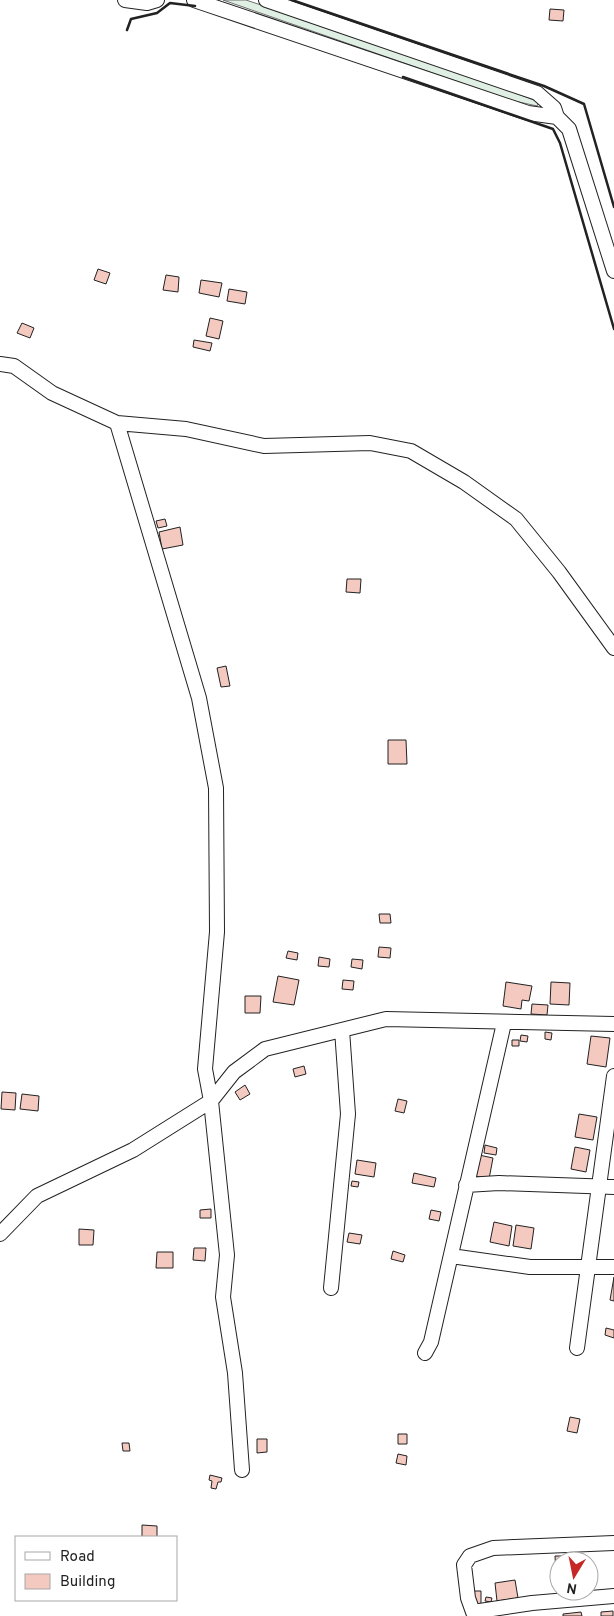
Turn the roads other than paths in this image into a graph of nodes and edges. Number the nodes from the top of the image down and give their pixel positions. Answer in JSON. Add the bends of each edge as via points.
{"nodes":[{"id":1,"x":125,"y":0,"type":"edge"},
{"id":2,"x":157,"y":0,"type":"edge"},
{"id":3,"x":194,"y":0,"type":"edge"},
{"id":4,"x":266,"y":0,"type":"edge"},
{"id":5,"x":557,"y":117,"type":"junction"},
{"id":6,"x":614,"y":271,"type":"edge"},
{"id":7,"x":0,"y":364,"type":"edge"},
{"id":8,"x":117,"y":422,"type":"junction"},
{"id":9,"x":614,"y":648,"type":"edge"},
{"id":10,"x":504,"y":1023,"type":"junction"},
{"id":11,"x":614,"y":1024,"type":"edge"},
{"id":12,"x":342,"y":1030,"type":"junction"},
{"id":13,"x":614,"y":1076,"type":"edge"},
{"id":14,"x":211,"y":1100,"type":"junction"},
{"id":15,"x":612,"y":1106,"type":"edge"},
{"id":16,"x":466,"y":1185,"type":"junction"},
{"id":17,"x":598,"y":1187,"type":"junction"},
{"id":18,"x":614,"y":1187,"type":"edge"},
{"id":19,"x":0,"y":1234,"type":"edge"},
{"id":20,"x":451,"y":1256,"type":"junction"},
{"id":21,"x":588,"y":1266,"type":"junction"},
{"id":22,"x":614,"y":1267,"type":"edge"},
{"id":23,"x":331,"y":1288,"type":"dead end"},
{"id":24,"x":577,"y":1348,"type":"dead end"},
{"id":25,"x":425,"y":1353,"type":"dead end"},
{"id":26,"x":242,"y":1470,"type":"dead end"},
{"id":27,"x":614,"y":1543,"type":"edge"},
{"id":28,"x":614,"y":1596,"type":"edge"}],
"edges":[{"from":1,"to":2,"type":"street","via":[[147,3]]},
{"from":3,"to":5,"type":"street","via":[[528,113]]},
{"from":4,"to":5,"type":"street","via":[[537,93],[554,108]]},
{"from":5,"to":6,"type":"street","via":[[569,129]]},
{"from":7,"to":8,"type":"street","via":[[14,366],[52,393]]},
{"from":8,"to":9,"type":"street","via":[[186,429],[264,446],[370,443],[411,451],[464,482],[516,519]]},
{"from":8,"to":14,"type":"street","via":[[199,698],[216,788],[217,932],[205,1069]]},
{"from":10,"to":11,"type":"street"},
{"from":10,"to":12,"type":"street","via":[[386,1019]]},
{"from":10,"to":16,"type":"street"},
{"from":12,"to":14,"type":"street","via":[[265,1048],[234,1072]]},
{"from":12,"to":23,"type":"street","via":[[348,1114]]},
{"from":13,"to":15,"type":"street"},
{"from":14,"to":19,"type":"street","via":[[134,1150],[37,1196]]},
{"from":14,"to":26,"type":"street","via":[[228,1255],[223,1298],[235,1372]]},
{"from":15,"to":17,"type":"street"},
{"from":16,"to":17,"type":"street"},
{"from":16,"to":20,"type":"street"},
{"from":17,"to":18,"type":"street"},
{"from":17,"to":21,"type":"street"},
{"from":20,"to":21,"type":"street","via":[[530,1267]]},
{"from":20,"to":25,"type":"street","via":[[431,1342]]},
{"from":21,"to":22,"type":"street"},
{"from":21,"to":24,"type":"street"},
{"from":27,"to":28,"type":"street","via":[[493,1548],[470,1556],[464,1565],[472,1612]]}]}
